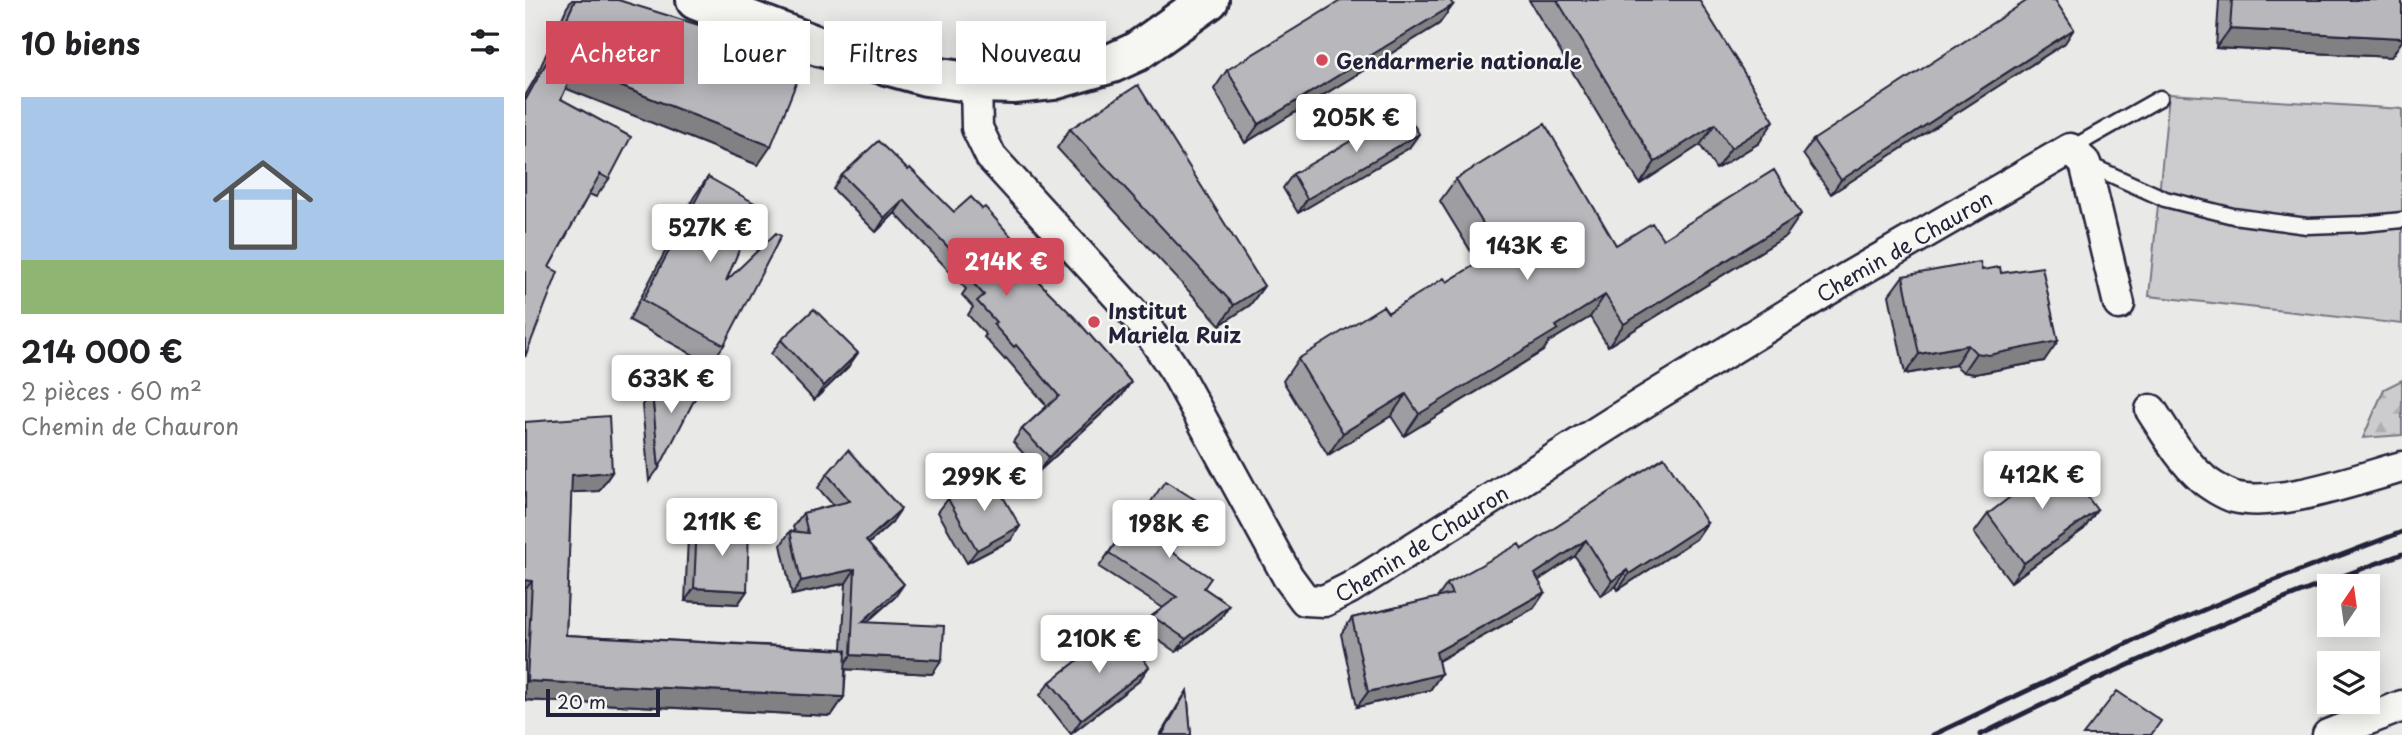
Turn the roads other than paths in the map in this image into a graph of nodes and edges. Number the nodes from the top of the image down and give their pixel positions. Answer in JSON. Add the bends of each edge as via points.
{"nodes":[{"id":1,"x":696,"y":0,"type":"edge"},
{"id":2,"x":1209,"y":0,"type":"edge"},
{"id":3,"x":1106,"y":65,"type":"edge"},
{"id":4,"x":956,"y":80,"type":"edge"},
{"id":5,"x":976,"y":84,"type":"edge"},
{"id":6,"x":2160,"y":98,"type":"dead end"},
{"id":7,"x":2077,"y":156,"type":"junction"},
{"id":8,"x":2402,"y":220,"type":"edge"},
{"id":9,"x":2119,"y":304,"type":"dead end"},
{"id":10,"x":2151,"y":410,"type":"dead end"},
{"id":11,"x":2402,"y":467,"type":"edge"},
{"id":12,"x":2402,"y":706,"type":"edge"},
{"id":13,"x":2328,"y":735,"type":"edge"}],
"edges":[{"from":1,"to":4,"type":"main road","via":[[818,46]]},
{"from":2,"to":3,"type":"main road","via":[[1136,52]]},
{"from":5,"to":7,"type":"street","name":"Chemin de Chauron","via":[[977,128],[991,158],[1146,327],[1305,600],[1324,601],[1350,588],[1835,285]]},
{"from":6,"to":7,"type":"lane"},
{"from":7,"to":8,"type":"lane","via":[[2165,200],[2233,216],[2307,226]]},
{"from":7,"to":9,"type":"street"},
{"from":10,"to":11,"type":"street","via":[[2203,479],[2233,496],[2263,499],[2300,494]]},
{"from":12,"to":13,"type":"street"}]}
